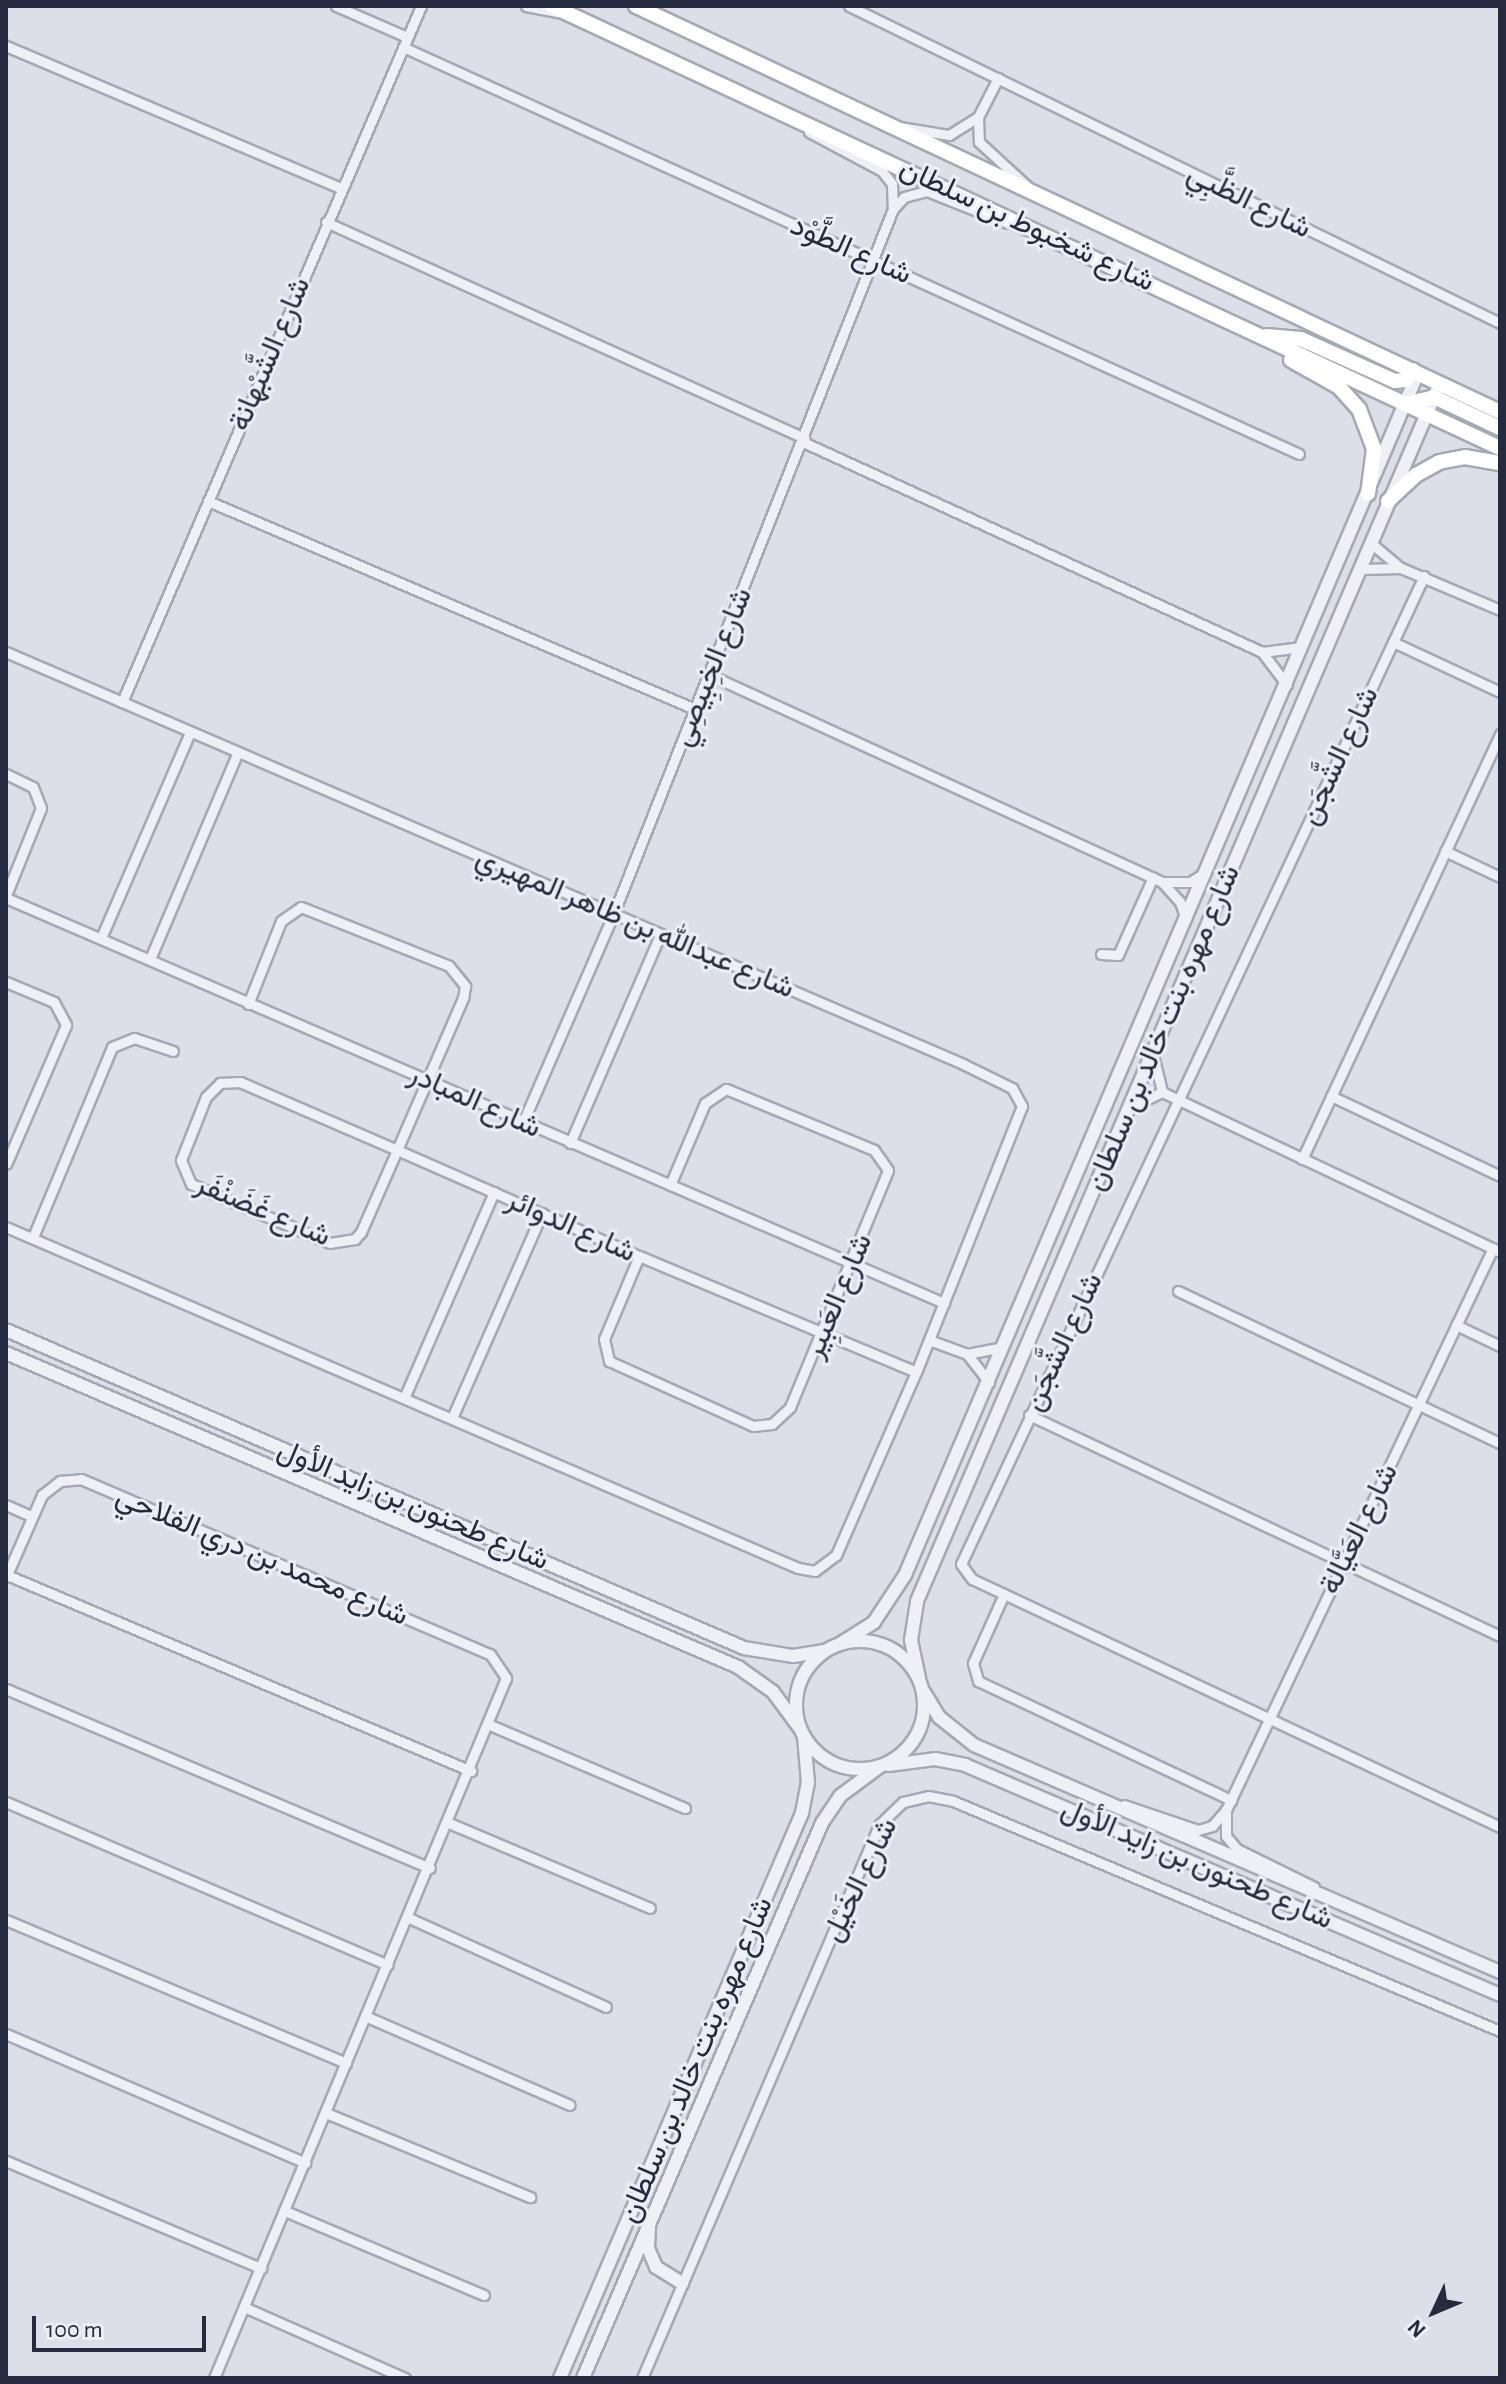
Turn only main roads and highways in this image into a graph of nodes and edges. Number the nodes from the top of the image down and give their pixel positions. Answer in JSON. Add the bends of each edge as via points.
{"nodes":[{"id":1,"x":552,"y":6,"type":"edge"},
{"id":2,"x":636,"y":6,"type":"edge"},
{"id":3,"x":1161,"y":288,"type":"junction"},
{"id":4,"x":1262,"y":337,"type":"junction"},
{"id":5,"x":1416,"y":372,"type":"junction"},
{"id":6,"x":1437,"y":390,"type":"junction"},
{"id":7,"x":1406,"y":404,"type":"junction"},
{"id":8,"x":1500,"y":412,"type":"edge"},
{"id":9,"x":1500,"y":428,"type":"edge"},
{"id":10,"x":1500,"y":448,"type":"edge"},
{"id":11,"x":1500,"y":463,"type":"edge"},
{"id":12,"x":1368,"y":494,"type":"road end"},
{"id":13,"x":1388,"y":501,"type":"road end"}],
"edges":[{"from":1,"to":3,"type":"main road","name":"شارع شخبوط بن سلطان"},
{"from":2,"to":5,"type":"main road","name":"شارع شخبوط بن سلطان"},
{"from":3,"to":4,"type":"main road","name":"شارع شخبوط بن سلطان"},
{"from":3,"to":12,"type":"main road","via":[[1205,317],[1322,376],[1349,397],[1366,421],[1374,449]]},
{"from":4,"to":5,"type":"main road","via":[[1301,339],[1395,381]]},
{"from":4,"to":7,"type":"main road","name":"شارع شخبوط بن سلطان"},
{"from":5,"to":6,"type":"main road","name":"شارع شخبوط بن سلطان"},
{"from":6,"to":7,"type":"main road"},
{"from":6,"to":8,"type":"main road","name":"شارع شخبوط بن سلطان"},
{"from":6,"to":9,"type":"main road"},
{"from":7,"to":10,"type":"main road","name":"شارع شخبوط بن سلطان"},
{"from":11,"to":13,"type":"main road","via":[[1465,457],[1439,462]]}]}
